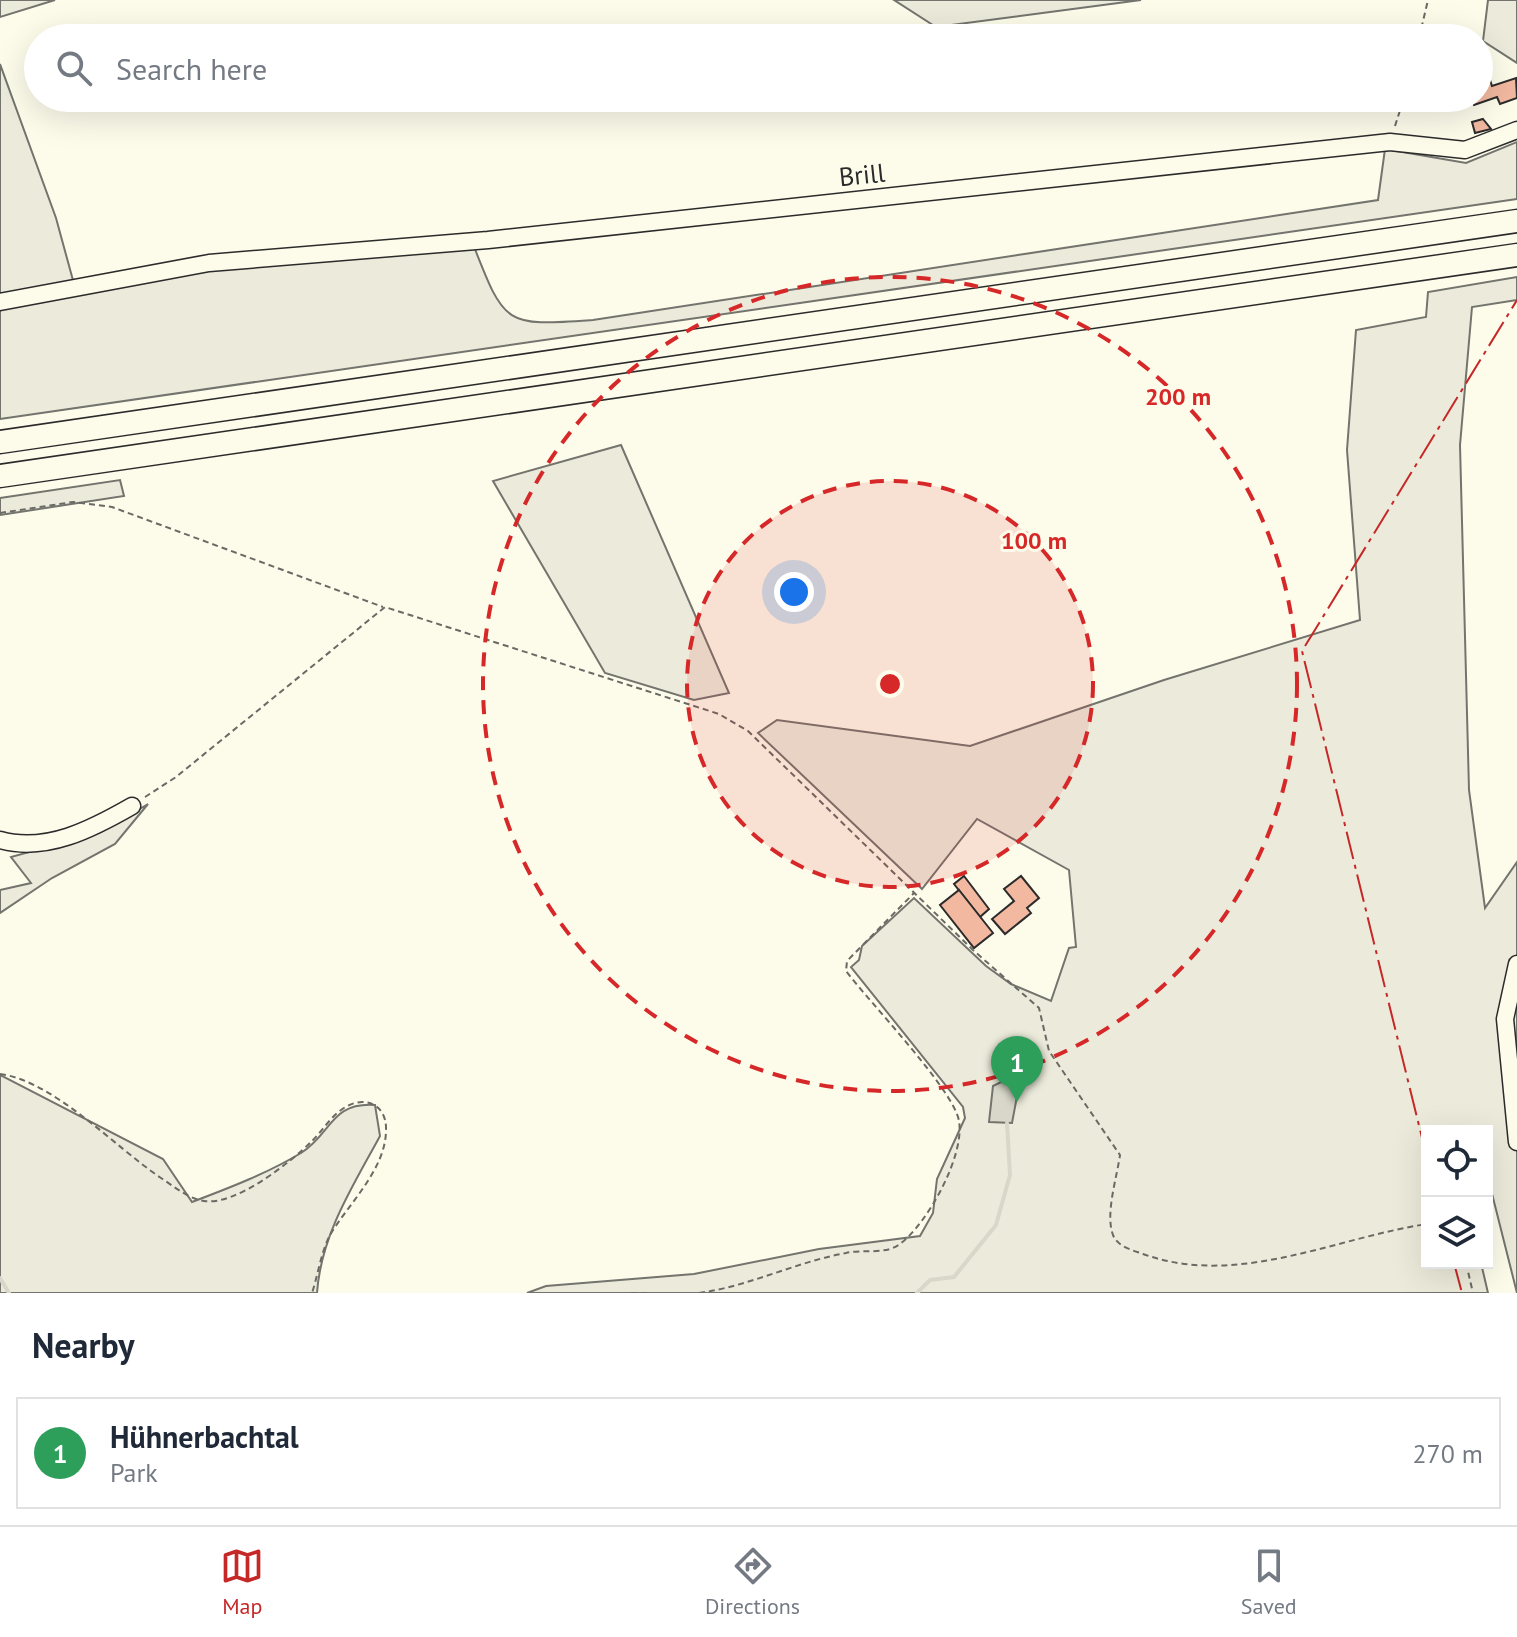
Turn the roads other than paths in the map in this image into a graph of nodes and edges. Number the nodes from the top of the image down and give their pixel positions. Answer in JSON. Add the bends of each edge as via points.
{"nodes":[{"id":1,"x":1517,"y":130,"type":"edge"},
{"id":2,"x":1517,"y":221,"type":"edge"},
{"id":3,"x":1517,"y":255,"type":"edge"},
{"id":4,"x":0,"y":302,"type":"edge"},
{"id":5,"x":0,"y":442,"type":"edge"},
{"id":6,"x":0,"y":476,"type":"edge"},
{"id":7,"x":132,"y":806,"type":"road end"},
{"id":8,"x":0,"y":840,"type":"edge"},
{"id":9,"x":1517,"y":964,"type":"edge"},
{"id":10,"x":1517,"y":1142,"type":"edge"}],
"edges":[{"from":1,"to":4,"type":"lane","name":"Brill","via":[[1465,150],[1399,142],[488,240],[209,263]]},
{"from":2,"to":5,"type":"highway"},
{"from":3,"to":6,"type":"highway"},
{"from":7,"to":8,"type":"lane","via":[[55,840],[19,845]]},
{"from":9,"to":10,"type":"lane","via":[[1505,1019]]}]}
